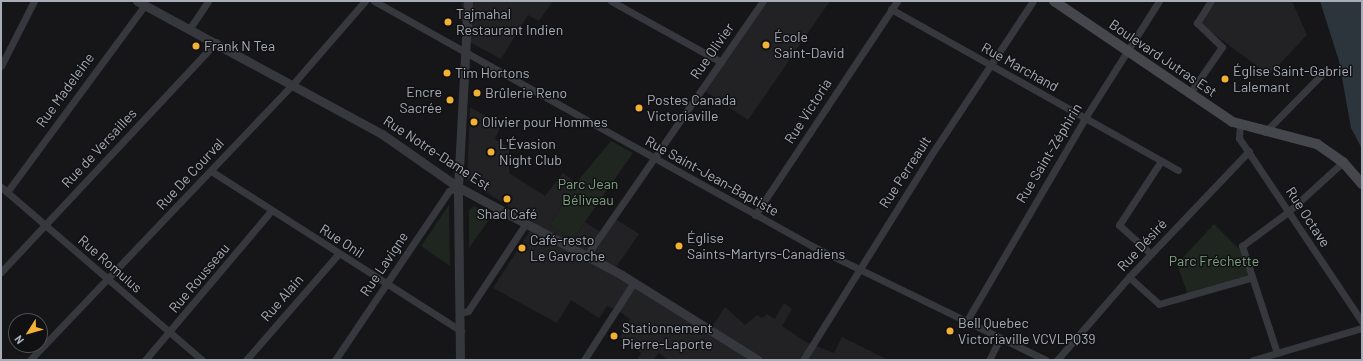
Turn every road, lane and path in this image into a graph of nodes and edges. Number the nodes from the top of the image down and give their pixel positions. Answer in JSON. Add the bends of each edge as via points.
{"nodes":[{"id":1,"x":34,"y":1,"type":"edge"},
{"id":2,"x":208,"y":1,"type":"edge"},
{"id":3,"x":365,"y":1,"type":"edge"},
{"id":4,"x":374,"y":1,"type":"edge"},
{"id":5,"x":468,"y":1,"type":"edge"},
{"id":6,"x":611,"y":1,"type":"edge"},
{"id":7,"x":763,"y":1,"type":"edge"},
{"id":8,"x":897,"y":1,"type":"edge"},
{"id":9,"x":1033,"y":1,"type":"edge"},
{"id":10,"x":1054,"y":1,"type":"edge"},
{"id":11,"x":1159,"y":1,"type":"edge"},
{"id":12,"x":1210,"y":1,"type":"edge"},
{"id":13,"x":141,"y":3,"type":"edge"},
{"id":14,"x":625,"y":4,"type":"edge"},
{"id":15,"x":891,"y":9,"type":"junction"},
{"id":16,"x":190,"y":28,"type":"junction"},
{"id":17,"x":216,"y":42,"type":"junction"},
{"id":18,"x":1127,"y":51,"type":"junction"},
{"id":19,"x":466,"y":52,"type":"junction"},
{"id":20,"x":721,"y":62,"type":"junction"},
{"id":21,"x":1,"y":64,"type":"edge"},
{"id":22,"x":990,"y":65,"type":"junction"},
{"id":23,"x":1326,"y":70,"type":"dead end"},
{"id":24,"x":292,"y":84,"type":"junction"},
{"id":25,"x":1190,"y":93,"type":"junction"},
{"id":26,"x":1085,"y":118,"type":"junction"},
{"id":27,"x":1240,"y":124,"type":"junction"},
{"id":28,"x":1265,"y":132,"type":"junction"},
{"id":29,"x":1249,"y":151,"type":"junction"},
{"id":30,"x":654,"y":158,"type":"junction"},
{"id":31,"x":1161,"y":161,"type":"junction"},
{"id":32,"x":1343,"y":162,"type":"junction"},
{"id":33,"x":1178,"y":170,"type":"dead end"},
{"id":34,"x":211,"y":171,"type":"junction"},
{"id":35,"x":1362,"y":184,"type":"edge"},
{"id":36,"x":458,"y":187,"type":"junction"},
{"id":37,"x":4,"y":189,"type":"edge"},
{"id":38,"x":271,"y":211,"type":"junction"},
{"id":39,"x":1288,"y":212,"type":"junction"},
{"id":40,"x":755,"y":215,"type":"junction"},
{"id":41,"x":526,"y":223,"type":"junction"},
{"id":42,"x":45,"y":225,"type":"junction"},
{"id":43,"x":338,"y":254,"type":"junction"},
{"id":44,"x":1150,"y":254,"type":"junction"},
{"id":45,"x":588,"y":255,"type":"junction"},
{"id":46,"x":858,"y":269,"type":"junction"},
{"id":47,"x":1,"y":272,"type":"edge"},
{"id":48,"x":1129,"y":277,"type":"junction"},
{"id":49,"x":1250,"y":278,"type":"junction"},
{"id":50,"x":108,"y":280,"type":"junction"},
{"id":51,"x":634,"y":282,"type":"junction"},
{"id":52,"x":386,"y":285,"type":"junction"},
{"id":53,"x":460,"y":313,"type":"junction"},
{"id":54,"x":966,"y":322,"type":"junction"},
{"id":55,"x":1362,"y":322,"type":"edge"},
{"id":56,"x":1362,"y":328,"type":"edge"},
{"id":57,"x":461,"y":331,"type":"junction"},
{"id":58,"x":170,"y":333,"type":"junction"},
{"id":59,"x":1000,"y":338,"type":"junction"},
{"id":60,"x":1277,"y":353,"type":"junction"},
{"id":61,"x":30,"y":360,"type":"edge"},
{"id":62,"x":145,"y":360,"type":"edge"},
{"id":63,"x":202,"y":360,"type":"edge"},
{"id":64,"x":246,"y":360,"type":"edge"},
{"id":65,"x":335,"y":360,"type":"edge"},
{"id":66,"x":460,"y":360,"type":"edge"},
{"id":67,"x":584,"y":360,"type":"edge"},
{"id":68,"x":758,"y":360,"type":"edge"},
{"id":69,"x":803,"y":360,"type":"edge"},
{"id":70,"x":989,"y":360,"type":"edge"},
{"id":71,"x":1046,"y":360,"type":"edge"},
{"id":72,"x":1057,"y":360,"type":"edge"},
{"id":73,"x":1253,"y":360,"type":"edge"}],
"edges":[{"from":1,"to":21,"type":"street"},
{"from":2,"to":16,"type":"street"},
{"from":3,"to":24,"type":"street","name":"Rue De Courval"},
{"from":4,"to":19,"type":"street","name":"Rue Saint-Jean-Baptiste"},
{"from":5,"to":19,"type":"street"},
{"from":6,"to":14,"type":"street"},
{"from":7,"to":20,"type":"street","name":"Rue Olivier"},
{"from":8,"to":15,"type":"street","name":"Rue Victoria"},
{"from":9,"to":22,"type":"street","name":"Rue Perreault"},
{"from":10,"to":18,"type":"main road","name":"Boulevard Jutras Est"},
{"from":11,"to":18,"type":"street","name":"Rue Saint-Zéphirin"},
{"from":12,"to":25,"type":"street","via":[[1197,23],[1222,47]]},
{"from":13,"to":16,"type":"street","name":"Rue Notre-Dame Est"},
{"from":13,"to":37,"type":"street","name":"Rue Madeleine"},
{"from":14,"to":20,"type":"street"},
{"from":15,"to":22,"type":"street","name":"Rue Marchand"},
{"from":15,"to":40,"type":"street","name":"Rue Victoria"},
{"from":16,"to":17,"type":"street","name":"Rue Notre-Dame Est"},
{"from":17,"to":24,"type":"street","name":"Rue Notre-Dame Est"},
{"from":17,"to":42,"type":"street","name":"Rue de Versailles"},
{"from":18,"to":25,"type":"main road","name":"Boulevard Jutras Est"},
{"from":18,"to":26,"type":"street","name":"Rue Saint-Zéphirin"},
{"from":19,"to":30,"type":"street","name":"Rue Saint-Jean-Baptiste"},
{"from":19,"to":36,"type":"street"},
{"from":20,"to":30,"type":"street","name":"Rue Olivier"},
{"from":22,"to":26,"type":"street","name":"Rue Marchand"},
{"from":22,"to":46,"type":"street","name":"Rue Perreault"},
{"from":23,"to":28,"type":"street"},
{"from":24,"to":34,"type":"street","name":"Rue De Courval"},
{"from":24,"to":36,"type":"street","name":"Rue Notre-Dame Est","via":[[382,134]]},
{"from":25,"to":27,"type":"main road","name":"Boulevard Jutras Est"},
{"from":26,"to":31,"type":"street","name":"Rue Marchand"},
{"from":26,"to":54,"type":"street","name":"Rue Saint-Zéphirin"},
{"from":27,"to":28,"type":"main road","name":"Boulevard Jutras Est"},
{"from":27,"to":29,"type":"street","name":"Rue Octave","via":[[1239,138]]},
{"from":28,"to":32,"type":"main road","name":"Boulevard Jutras Est","via":[[1317,144]]},
{"from":29,"to":39,"type":"street","name":"Rue Octave"},
{"from":29,"to":44,"type":"street","name":"Rue Désiré"},
{"from":30,"to":40,"type":"street","name":"Rue Saint-Jean-Baptiste"},
{"from":30,"to":45,"type":"street","name":"Rue Olivier"},
{"from":31,"to":33,"type":"street","name":"Rue Marchand"},
{"from":31,"to":44,"type":"street","via":[[1119,225]]},
{"from":32,"to":35,"type":"main road","name":"Boulevard Jutras Est"},
{"from":32,"to":39,"type":"street"},
{"from":34,"to":38,"type":"street","name":"Rue Onil"},
{"from":34,"to":50,"type":"street","name":"Rue De Courval"},
{"from":36,"to":41,"type":"street","name":"Rue Notre-Dame Est"},
{"from":36,"to":52,"type":"street","name":"Rue Lavigne","via":[[449,191]]},
{"from":36,"to":53,"type":"street"},
{"from":37,"to":42,"type":"street","name":"Rue Romulus"},
{"from":38,"to":43,"type":"street","name":"Rue Onil"},
{"from":38,"to":58,"type":"street","name":"Rue Rousseau"},
{"from":39,"to":49,"type":"street","via":[[1242,246]]},
{"from":39,"to":55,"type":"street","name":"Rue Octave"},
{"from":40,"to":46,"type":"street","name":"Rue Saint-Jean-Baptiste"},
{"from":41,"to":45,"type":"street","name":"Rue Notre-Dame Est"},
{"from":41,"to":53,"type":"street","via":[[468,311]]},
{"from":42,"to":47,"type":"street","name":"Rue de Versailles"},
{"from":42,"to":50,"type":"street","name":"Rue Romulus"},
{"from":43,"to":52,"type":"street","name":"Rue Onil"},
{"from":43,"to":64,"type":"street","name":"Rue Alain"},
{"from":44,"to":48,"type":"street","name":"Rue Désiré"},
{"from":45,"to":51,"type":"street","name":"Rue Notre-Dame Est"},
{"from":46,"to":54,"type":"street","name":"Rue Saint-Jean-Baptiste"},
{"from":46,"to":69,"type":"street","name":"Rue Perreault"},
{"from":48,"to":49,"type":"street","via":[[1159,304]]},
{"from":48,"to":72,"type":"street","name":"Rue Désiré"},
{"from":49,"to":60,"type":"street"},
{"from":50,"to":58,"type":"street","name":"Rue Romulus"},
{"from":50,"to":61,"type":"street","name":"Rue De Courval"},
{"from":51,"to":67,"type":"street"},
{"from":51,"to":68,"type":"street","name":"Rue Notre-Dame Est"},
{"from":52,"to":57,"type":"street","name":"Rue Onil"},
{"from":52,"to":65,"type":"street","name":"Rue Lavigne"},
{"from":53,"to":57,"type":"street"},
{"from":54,"to":59,"type":"street","name":"Rue Saint-Jean-Baptiste"},
{"from":56,"to":60,"type":"street"},
{"from":57,"to":66,"type":"street"},
{"from":58,"to":62,"type":"street","name":"Rue Rousseau"},
{"from":58,"to":63,"type":"street","name":"Rue Romulus"},
{"from":59,"to":70,"type":"street"},
{"from":59,"to":71,"type":"street","name":"Rue Saint-Jean-Baptiste"},
{"from":60,"to":73,"type":"street"}]}
